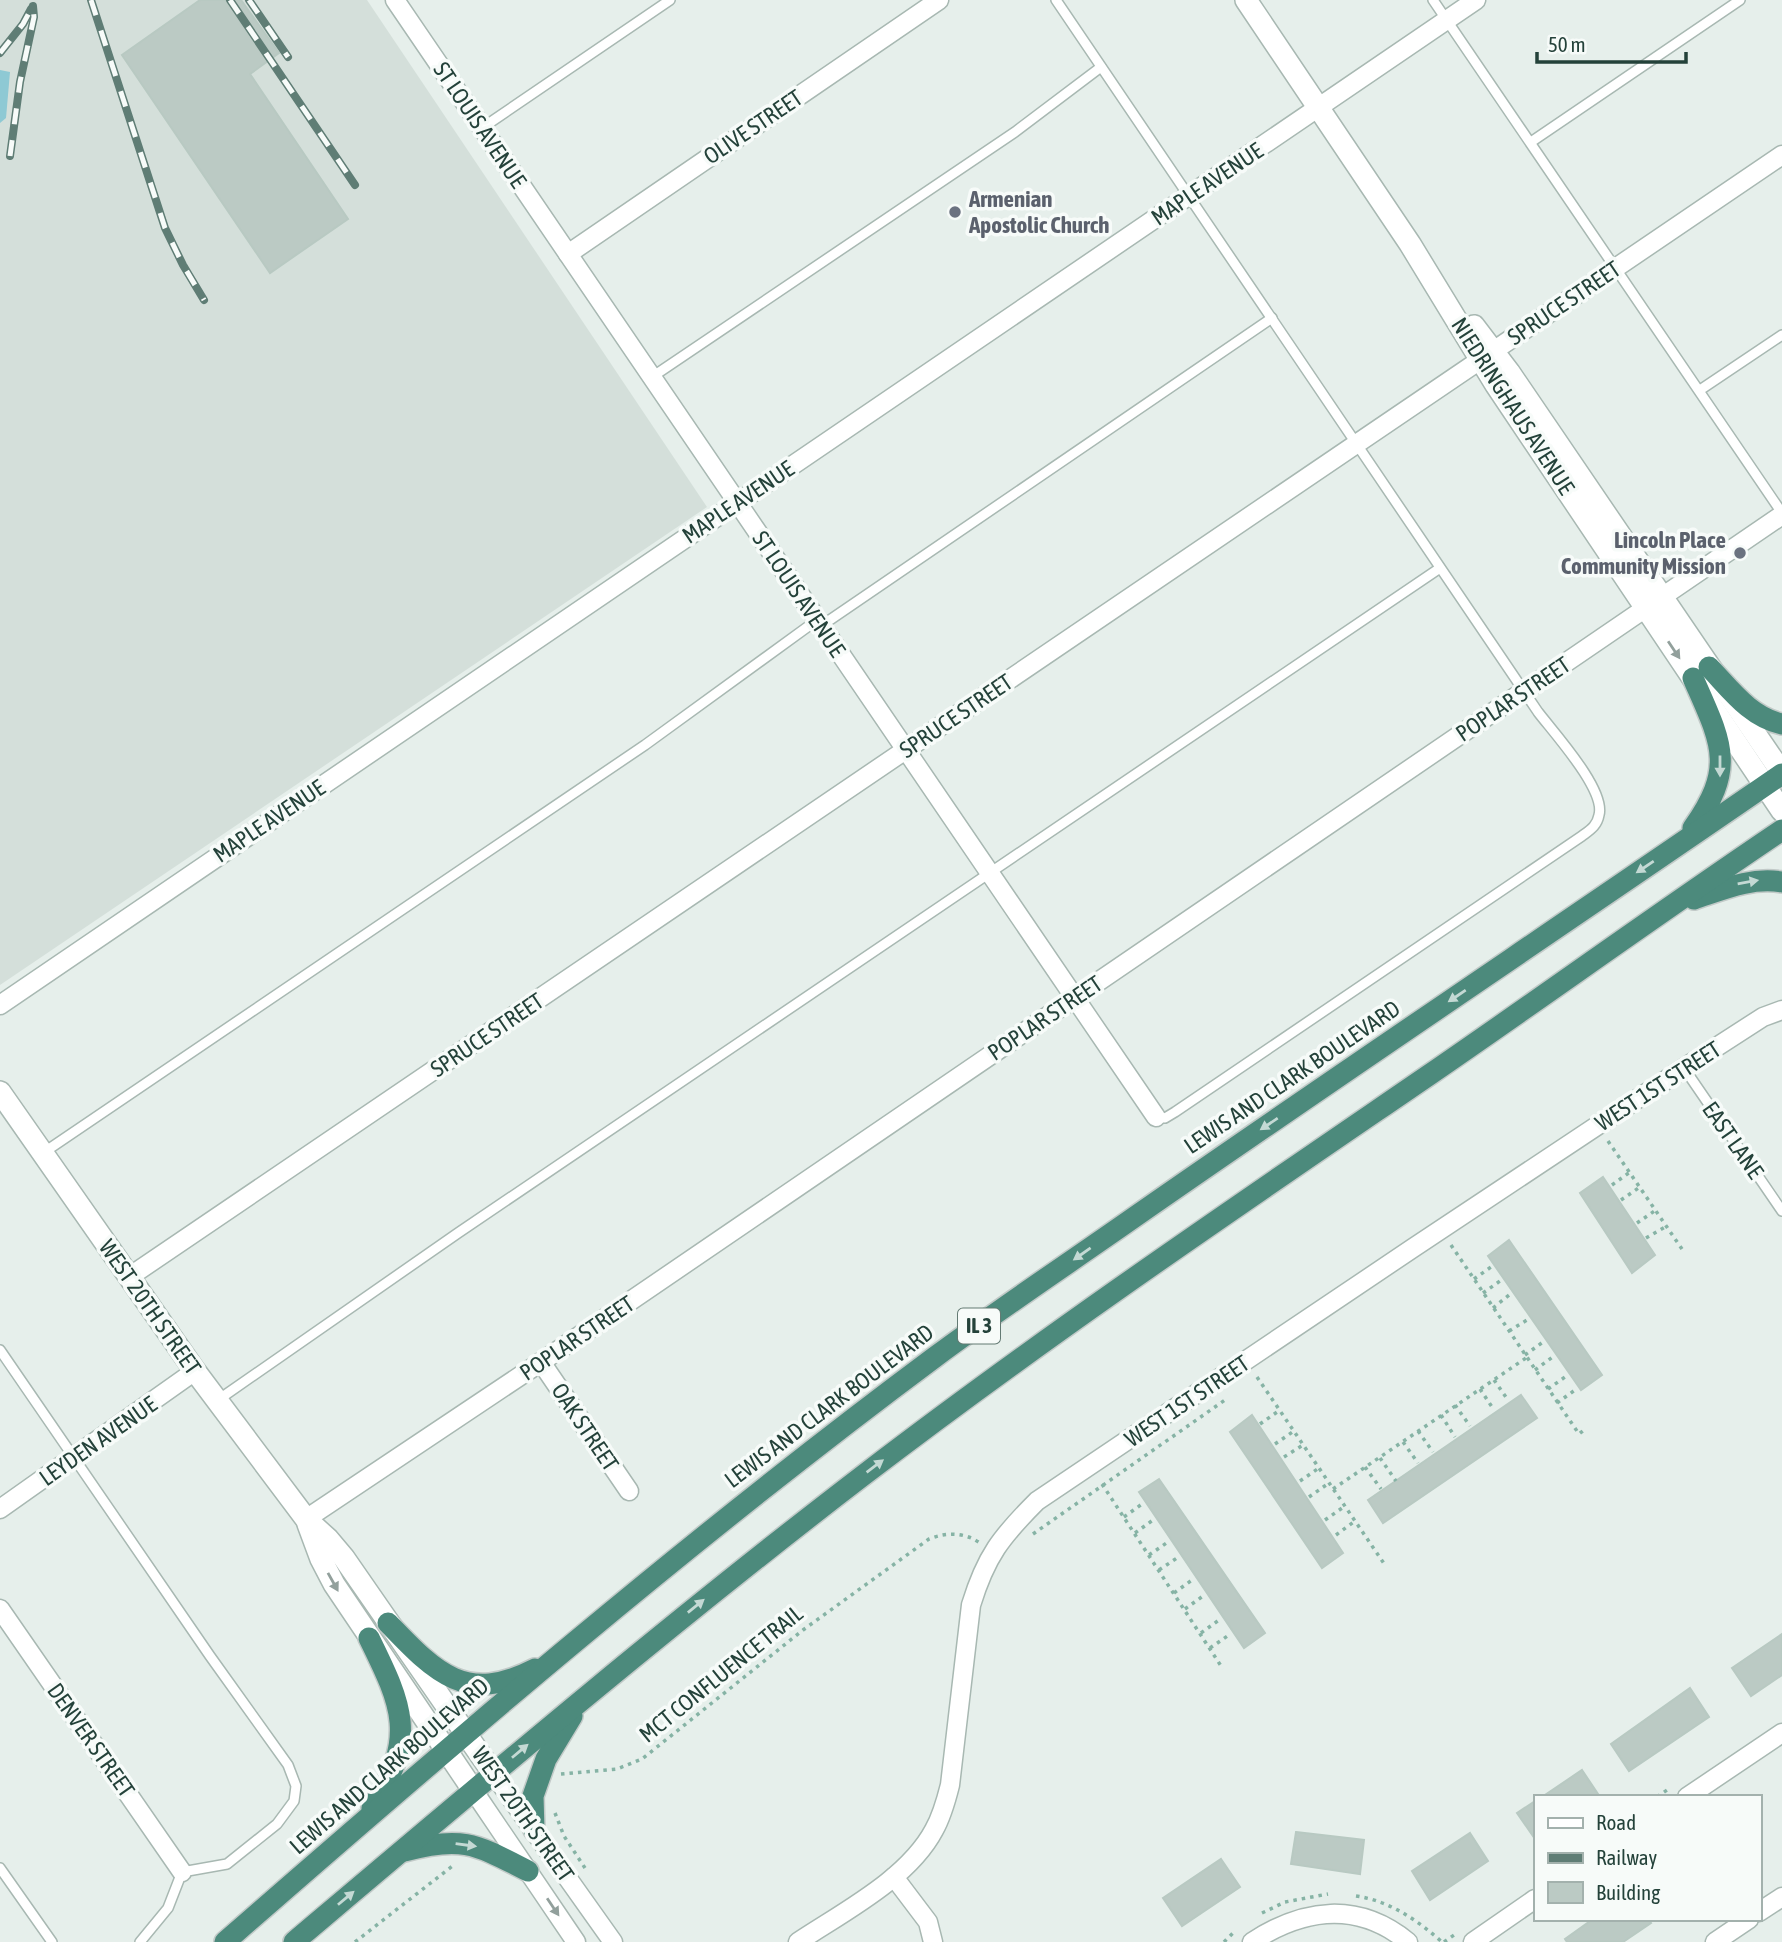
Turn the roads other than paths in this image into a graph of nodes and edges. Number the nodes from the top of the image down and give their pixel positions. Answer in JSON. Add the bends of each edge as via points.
{"nodes":[{"id":1,"x":670,"y":0,"type":"edge"},
{"id":2,"x":939,"y":0,"type":"edge"},
{"id":3,"x":1056,"y":0,"type":"edge"},
{"id":4,"x":1246,"y":0,"type":"edge"},
{"id":5,"x":1433,"y":0,"type":"edge"},
{"id":6,"x":1476,"y":0,"type":"edge"},
{"id":7,"x":1740,"y":0,"type":"edge"},
{"id":8,"x":401,"y":2,"type":"edge"},
{"id":9,"x":1447,"y":20,"type":"junction"},
{"id":10,"x":1101,"y":67,"type":"junction"},
{"id":11,"x":1319,"y":108,"type":"junction"},
{"id":12,"x":482,"y":128,"type":"junction"},
{"id":13,"x":1531,"y":142,"type":"junction"},
{"id":14,"x":1782,"y":155,"type":"edge"},
{"id":15,"x":1188,"y":197,"type":"junction"},
{"id":16,"x":568,"y":254,"type":"junction"},
{"id":17,"x":1617,"y":267,"type":"junction"},
{"id":18,"x":1272,"y":318,"type":"junction"},
{"id":19,"x":1782,"y":335,"type":"edge"},
{"id":20,"x":1487,"y":356,"type":"junction"},
{"id":21,"x":652,"y":377,"type":"junction"},
{"id":22,"x":1700,"y":390,"type":"junction"},
{"id":23,"x":1358,"y":443,"type":"junction"},
{"id":24,"x":737,"y":503,"type":"junction"},
{"id":25,"x":1782,"y":514,"type":"edge"},
{"id":26,"x":1440,"y":568,"type":"junction"},
{"id":27,"x":1654,"y":602,"type":"junction"},
{"id":28,"x":819,"y":623,"type":"junction"},
{"id":29,"x":1701,"y":672,"type":"junction"},
{"id":30,"x":1524,"y":691,"type":"junction"},
{"id":31,"x":1782,"y":724,"type":"edge"},
{"id":32,"x":905,"y":750,"type":"junction"},
{"id":33,"x":1776,"y":777,"type":"edge"},
{"id":34,"x":1782,"y":811,"type":"edge"},
{"id":35,"x":1782,"y":830,"type":"edge"},
{"id":36,"x":1683,"y":841,"type":"junction"},
{"id":37,"x":990,"y":874,"type":"junction"},
{"id":38,"x":1782,"y":882,"type":"edge"},
{"id":39,"x":1669,"y":908,"type":"junction"},
{"id":40,"x":1074,"y":998,"type":"junction"},
{"id":41,"x":0,"y":1005,"type":"edge"},
{"id":42,"x":1782,"y":1010,"type":"edge"},
{"id":43,"x":1684,"y":1068,"type":"junction"},
{"id":44,"x":0,"y":1092,"type":"edge"},
{"id":45,"x":1156,"y":1117,"type":"joint"},
{"id":46,"x":43,"y":1153,"type":"junction"},
{"id":47,"x":1782,"y":1211,"type":"edge"},
{"id":48,"x":129,"y":1277,"type":"junction"},
{"id":49,"x":0,"y":1350,"type":"edge"},
{"id":50,"x":541,"y":1362,"type":"junction"},
{"id":51,"x":195,"y":1371,"type":"junction"},
{"id":52,"x":217,"y":1401,"type":"junction"},
{"id":53,"x":75,"y":1457,"type":"junction"},
{"id":54,"x":629,"y":1491,"type":"dead end"},
{"id":55,"x":0,"y":1510,"type":"edge"},
{"id":56,"x":306,"y":1519,"type":"junction"},
{"id":57,"x":0,"y":1609,"type":"edge"},
{"id":58,"x":388,"y":1623,"type":"junction"},
{"id":59,"x":369,"y":1637,"type":"junction"},
{"id":60,"x":556,"y":1658,"type":"junction"},
{"id":61,"x":587,"y":1695,"type":"junction"},
{"id":62,"x":1782,"y":1733,"type":"edge"},
{"id":63,"x":466,"y":1735,"type":"junction"},
{"id":64,"x":447,"y":1752,"type":"junction"},
{"id":65,"x":493,"y":1773,"type":"junction"},
{"id":66,"x":473,"y":1790,"type":"junction"},
{"id":67,"x":1690,"y":1795,"type":"edge"},
{"id":68,"x":362,"y":1824,"type":"junction"},
{"id":69,"x":534,"y":1830,"type":"junction"},
{"id":70,"x":400,"y":1852,"type":"junction"},
{"id":71,"x":0,"y":1868,"type":"edge"},
{"id":72,"x":528,"y":1871,"type":"junction"},
{"id":73,"x":182,"y":1872,"type":"junction"},
{"id":74,"x":894,"y":1877,"type":"junction"},
{"id":75,"x":1782,"y":1897,"type":"edge"},
{"id":76,"x":1534,"y":1900,"type":"edge"},
{"id":77,"x":1761,"y":1911,"type":"edge"},
{"id":78,"x":1746,"y":1921,"type":"edge"},
{"id":79,"x":52,"y":1942,"type":"edge"},
{"id":80,"x":140,"y":1942,"type":"edge"},
{"id":81,"x":225,"y":1942,"type":"edge"},
{"id":82,"x":294,"y":1942,"type":"edge"},
{"id":83,"x":576,"y":1942,"type":"edge"},
{"id":84,"x":613,"y":1942,"type":"edge"},
{"id":85,"x":798,"y":1942,"type":"edge"},
{"id":86,"x":933,"y":1942,"type":"edge"},
{"id":87,"x":1252,"y":1942,"type":"edge"},
{"id":88,"x":1408,"y":1942,"type":"edge"},
{"id":89,"x":1473,"y":1942,"type":"edge"},
{"id":90,"x":1715,"y":1942,"type":"edge"}],
"edges":[{"from":1,"to":12,"type":"lane"},
{"from":2,"to":16,"type":"street","name":"OLIVE STREET"},
{"from":3,"to":10,"type":"lane"},
{"from":4,"to":11,"type":"street","name":"NIEDRINGHAUS AVENUE"},
{"from":5,"to":9,"type":"lane"},
{"from":6,"to":9,"type":"street","name":"MAPLE AVENUE"},
{"from":7,"to":13,"type":"lane"},
{"from":8,"to":12,"type":"street","name":"ST LOUIS AVENUE"},
{"from":9,"to":11,"type":"street","name":"MAPLE AVENUE"},
{"from":9,"to":13,"type":"lane"},
{"from":10,"to":15,"type":"lane"},
{"from":10,"to":21,"type":"lane","via":[[1015,132]]},
{"from":11,"to":15,"type":"street","name":"MAPLE AVENUE"},
{"from":11,"to":20,"type":"street","name":"NIEDRINGHAUS AVENUE"},
{"from":12,"to":16,"type":"street","name":"ST LOUIS AVENUE"},
{"from":13,"to":17,"type":"lane"},
{"from":14,"to":17,"type":"street","name":"SPRUCE STREET"},
{"from":15,"to":18,"type":"lane"},
{"from":15,"to":24,"type":"street","name":"MAPLE AVENUE"},
{"from":16,"to":21,"type":"street","name":"ST LOUIS AVENUE"},
{"from":17,"to":20,"type":"street","name":"SPRUCE STREET"},
{"from":17,"to":22,"type":"lane"},
{"from":18,"to":23,"type":"lane"},
{"from":18,"to":28,"type":"lane"},
{"from":19,"to":22,"type":"lane"},
{"from":20,"to":23,"type":"street","name":"SPRUCE STREET"},
{"from":20,"to":27,"type":"street","name":"NIEDRINGHAUS AVENUE"},
{"from":21,"to":24,"type":"street","name":"ST LOUIS AVENUE"},
{"from":22,"to":25,"type":"lane"},
{"from":23,"to":26,"type":"lane"},
{"from":23,"to":32,"type":"street","name":"SPRUCE STREET"},
{"from":24,"to":28,"type":"street","name":"ST LOUIS AVENUE"},
{"from":24,"to":41,"type":"street","name":"MAPLE AVENUE"},
{"from":25,"to":27,"type":"street","name":"POPLAR STREET"},
{"from":26,"to":30,"type":"lane"},
{"from":26,"to":37,"type":"lane"},
{"from":27,"to":29,"type":"street","name":"NIEDRINGHAUS AVENUE"},
{"from":27,"to":30,"type":"street","name":"POPLAR STREET"},
{"from":28,"to":32,"type":"street","name":"ST LOUIS AVENUE"},
{"from":28,"to":46,"type":"lane"},
{"from":29,"to":31,"type":"highway","via":[[1749,710]]},
{"from":29,"to":33,"type":"street","name":"NIEDRINGHAUS AVENUE"},
{"from":29,"to":36,"type":"highway","one_way":true,"via":[[1721,763],[1710,804]]},
{"from":30,"to":40,"type":"street","name":"POPLAR STREET"},
{"from":30,"to":45,"type":"lane","via":[[1595,787],[1600,808],[1595,827],[1175,1112]]},
{"from":32,"to":37,"type":"street","name":"ST LOUIS AVENUE"},
{"from":32,"to":48,"type":"street","name":"SPRUCE STREET"},
{"from":33,"to":34,"type":"street","name":"NIEDRINGHAUS AVENUE"},
{"from":33,"to":36,"type":"highway","name":"LEWIS AND CLARK BOULEVARD","number":"IL 3"},
{"from":35,"to":39,"type":"highway","number":"IL 3"},
{"from":36,"to":60,"type":"highway","name":"LEWIS AND CLARK BOULEVARD","number":"IL 3","one_way":true,"via":[[940,1353],[810,1450]]},
{"from":37,"to":40,"type":"street","name":"ST LOUIS AVENUE"},
{"from":37,"to":52,"type":"lane"},
{"from":39,"to":38,"type":"highway","one_way":true,"via":[[1738,884],[1765,879]]},
{"from":61,"to":39,"type":"highway","number":"IL 3","one_way":true,"via":[[867,1472],[1029,1352]]},
{"from":40,"to":45,"type":"street","name":"ST LOUIS AVENUE"},
{"from":40,"to":50,"type":"street","name":"POPLAR STREET"},
{"from":42,"to":43,"type":"street","name":"WEST 1ST STREET","via":[[1763,1017]]},
{"from":43,"to":47,"type":"lane","name":"EAST LANE"},
{"from":43,"to":74,"type":"street","name":"WEST 1ST STREET","via":[[1037,1502],[1009,1529],[992,1551],[971,1605],[944,1809],[918,1854]]},
{"from":44,"to":46,"type":"street","name":"WEST 20TH STREET"},
{"from":46,"to":48,"type":"street","name":"WEST 20TH STREET"},
{"from":48,"to":51,"type":"street","name":"WEST 20TH STREET"},
{"from":49,"to":53,"type":"lane"},
{"from":50,"to":54,"type":"street","name":"OAK STREET"},
{"from":50,"to":56,"type":"street","name":"POPLAR STREET"},
{"from":51,"to":52,"type":"street","name":"WEST 20TH STREET"},
{"from":51,"to":53,"type":"street","name":"LEYDEN AVENUE"},
{"from":52,"to":56,"type":"street","name":"WEST 20TH STREET"},
{"from":53,"to":55,"type":"street","name":"LEYDEN AVENUE"},
{"from":53,"to":73,"type":"lane","via":[[288,1765],[296,1786],[294,1801],[277,1824],[227,1864]]},
{"from":56,"to":58,"type":"street","name":"WEST 20TH STREET","via":[[344,1558]]},
{"from":56,"to":59,"type":"street","name":"WEST 20TH STREET","one_way":true,"via":[[334,1584]]},
{"from":57,"to":73,"type":"street","name":"DENVER STREET"},
{"from":58,"to":60,"type":"highway","via":[[449,1678],[473,1684],[523,1675]]},
{"from":58,"to":63,"type":"street","name":"WEST 20TH STREET"},
{"from":59,"to":64,"type":"street","name":"WEST 20TH STREET"},
{"from":59,"to":68,"type":"highway","via":[[390,1681],[400,1712],[401,1735],[384,1789]]},
{"from":60,"to":63,"type":"highway","name":"LEWIS AND CLARK BOULEVARD","number":"IL 3"},
{"from":65,"to":61,"type":"highway","number":"IL 3","one_way":true},
{"from":61,"to":69,"type":"highway","via":[[546,1759],[548,1782],[533,1796]]},
{"from":62,"to":67,"type":"street"},
{"from":63,"to":64,"type":"highway","name":"LEWIS AND CLARK BOULEVARD","number":"IL 3"},
{"from":63,"to":65,"type":"street","name":"WEST 20TH STREET"},
{"from":64,"to":66,"type":"street","name":"WEST 20TH STREET"},
{"from":64,"to":68,"type":"highway","name":"LEWIS AND CLARK BOULEVARD","number":"IL 3"},
{"from":65,"to":66,"type":"highway","number":"IL 3"},
{"from":65,"to":69,"type":"street","name":"WEST 20TH STREET"},
{"from":66,"to":70,"type":"highway","number":"IL 3"},
{"from":66,"to":72,"type":"street","name":"WEST 20TH STREET"},
{"from":68,"to":81,"type":"highway","name":"LEWIS AND CLARK BOULEVARD","number":"IL 3"},
{"from":69,"to":84,"type":"street","name":"WEST 20TH STREET"},
{"from":70,"to":72,"type":"highway","one_way":true,"via":[[433,1843],[475,1845]]},
{"from":82,"to":70,"type":"highway","number":"IL 3","one_way":true},
{"from":71,"to":79,"type":"lane"},
{"from":72,"to":83,"type":"street","name":"WEST 20TH STREET","one_way":true},
{"from":73,"to":80,"type":"lane","via":[[168,1908]]},
{"from":74,"to":85,"type":"street","name":"WEST 1ST STREET"},
{"from":74,"to":86,"type":"street","via":[[928,1922]]},
{"from":75,"to":77,"type":"street"},
{"from":76,"to":89,"type":"street"},
{"from":78,"to":90,"type":"street"},
{"from":87,"to":88,"type":"street","via":[[1292,1921],[1328,1914],[1359,1916]]}]}
